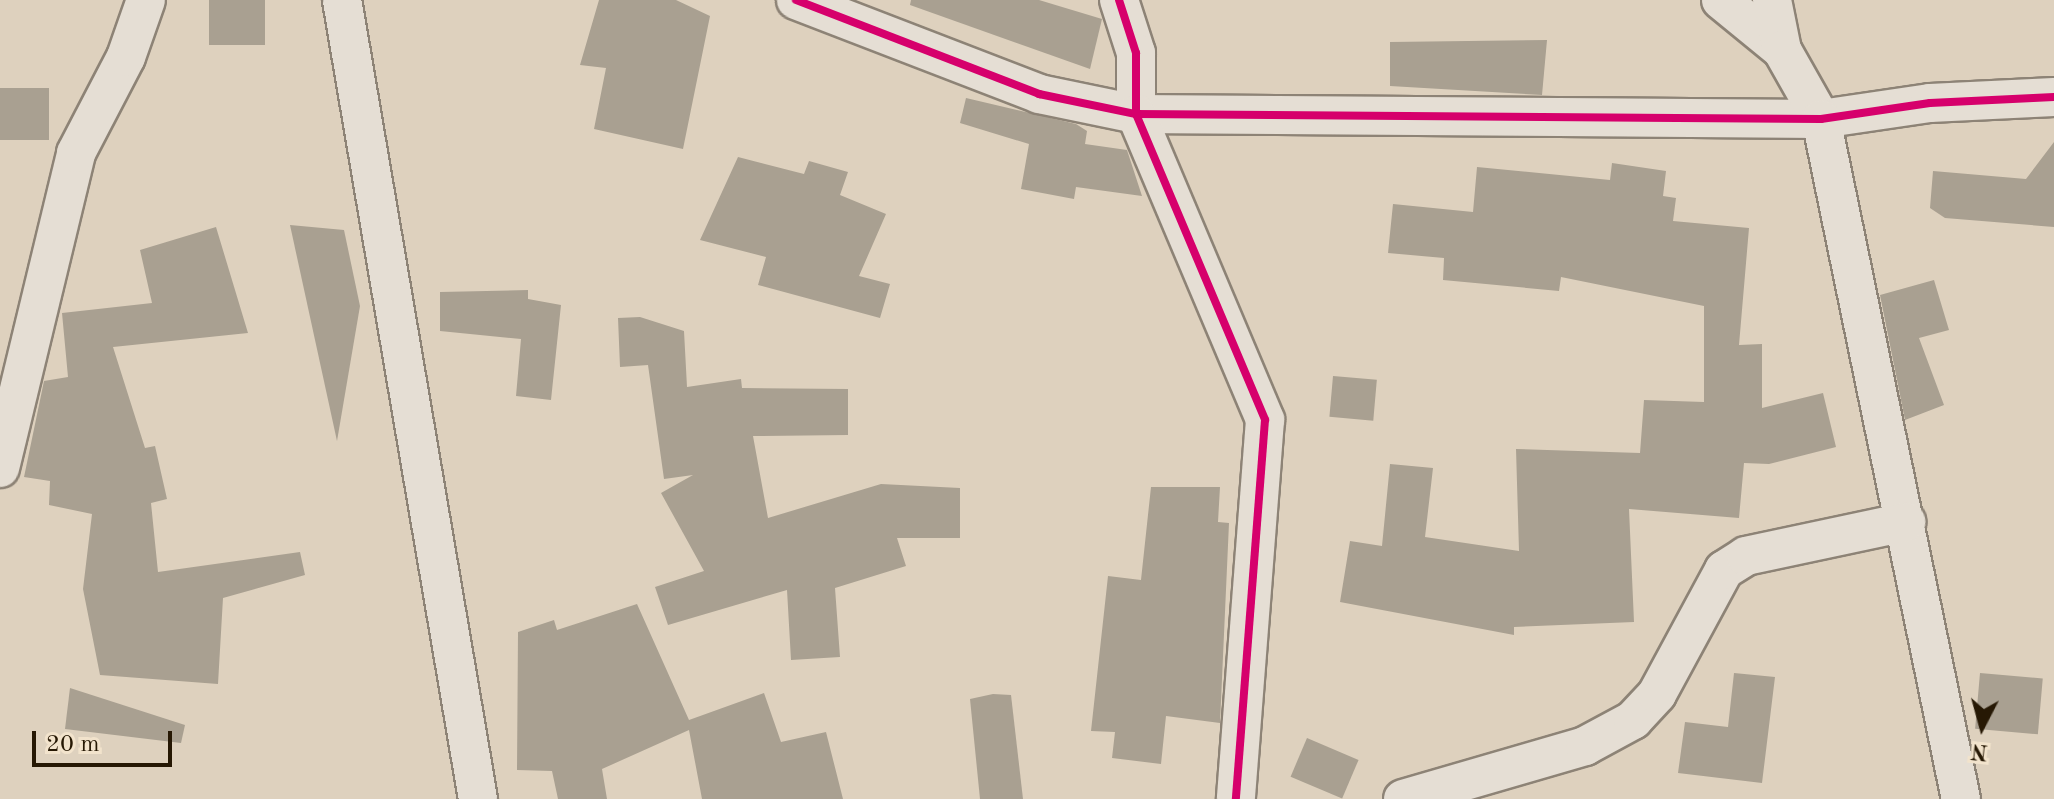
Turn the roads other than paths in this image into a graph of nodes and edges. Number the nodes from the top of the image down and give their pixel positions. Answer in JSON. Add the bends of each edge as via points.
{"nodes":[{"id":1,"x":146,"y":0,"type":"edge"},
{"id":2,"x":342,"y":0,"type":"edge"},
{"id":3,"x":796,"y":0,"type":"edge"},
{"id":4,"x":1119,"y":0,"type":"edge"},
{"id":5,"x":1721,"y":0,"type":"edge"},
{"id":6,"x":1772,"y":0,"type":"edge"},
{"id":7,"x":1782,"y":50,"type":"junction"},
{"id":8,"x":2054,"y":97,"type":"edge"},
{"id":9,"x":1136,"y":114,"type":"junction"},
{"id":10,"x":1821,"y":119,"type":"junction"},
{"id":11,"x":0,"y":468,"type":"edge"},
{"id":12,"x":1906,"y":522,"type":"junction"},
{"id":13,"x":478,"y":799,"type":"edge"},
{"id":14,"x":1236,"y":799,"type":"edge"},
{"id":15,"x":1403,"y":799,"type":"edge"},
{"id":16,"x":1961,"y":799,"type":"edge"}],
"edges":[{"from":1,"to":11,"type":"street","via":[[126,57],[76,153]]},
{"from":2,"to":13,"type":"street"},
{"from":3,"to":9,"type":"street","via":[[1039,94]]},
{"from":4,"to":9,"type":"street","via":[[1136,53]]},
{"from":5,"to":7,"type":"street"},
{"from":6,"to":7,"type":"street"},
{"from":7,"to":10,"type":"street"},
{"from":8,"to":10,"type":"street","via":[[1930,103]]},
{"from":9,"to":10,"type":"street"},
{"from":9,"to":14,"type":"street","via":[[1265,420]]},
{"from":10,"to":12,"type":"street"},
{"from":12,"to":15,"type":"street","via":[[1746,556],[1724,570],[1657,694],[1633,720],[1585,746]]},
{"from":12,"to":16,"type":"street"}]}
